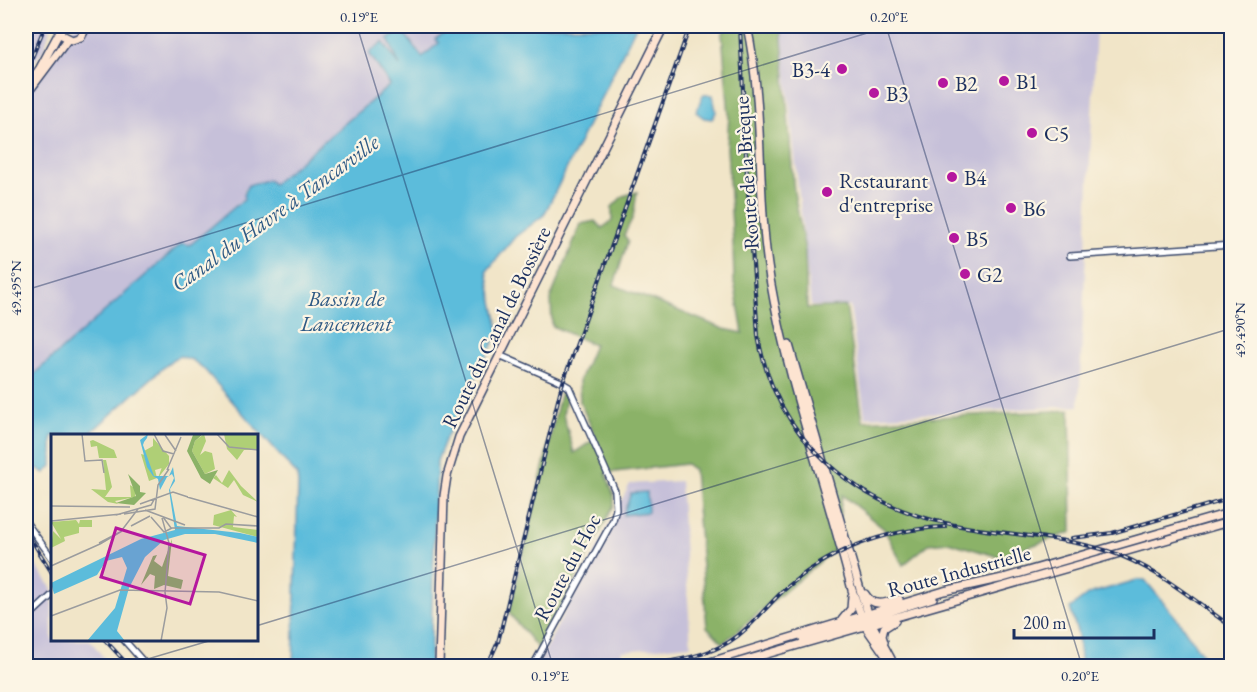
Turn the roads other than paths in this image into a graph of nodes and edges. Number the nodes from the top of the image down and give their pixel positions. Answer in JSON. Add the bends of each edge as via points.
{"nodes":[{"id":1,"x":664,"y":26,"type":"edge"},
{"id":2,"x":747,"y":26,"type":"edge"},
{"id":3,"x":89,"y":27,"type":"edge"},
{"id":4,"x":59,"y":28,"type":"edge"},
{"id":5,"x":68,"y":39,"type":"junction"},
{"id":6,"x":26,"y":88,"type":"edge"},
{"id":7,"x":26,"y":95,"type":"edge"},
{"id":8,"x":1232,"y":245,"type":"edge"},
{"id":9,"x":1070,"y":256,"type":"dead end"},
{"id":10,"x":770,"y":279,"type":"junction"},
{"id":11,"x":499,"y":355,"type":"junction"},
{"id":12,"x":1232,"y":512,"type":"edge"},
{"id":13,"x":1232,"y":521,"type":"edge"},
{"id":14,"x":26,"y":522,"type":"edge"},
{"id":15,"x":51,"y":557,"type":"edge"},
{"id":16,"x":853,"y":563,"type":"junction"},
{"id":17,"x":960,"y":587,"type":"junction"},
{"id":18,"x":852,"y":590,"type":"junction"},
{"id":19,"x":51,"y":594,"type":"edge"},
{"id":20,"x":939,"y":605,"type":"junction"},
{"id":21,"x":26,"y":619,"type":"edge"},
{"id":22,"x":867,"y":620,"type":"junction"},
{"id":23,"x":842,"y":621,"type":"junction"},
{"id":24,"x":872,"y":638,"type":"junction"},
{"id":25,"x":126,"y":641,"type":"edge"},
{"id":26,"x":806,"y":642,"type":"junction"},
{"id":27,"x":783,"y":649,"type":"junction"},
{"id":28,"x":886,"y":650,"type":"junction"},
{"id":29,"x":147,"y":666,"type":"edge"},
{"id":30,"x":439,"y":666,"type":"edge"},
{"id":31,"x":533,"y":666,"type":"edge"},
{"id":32,"x":697,"y":666,"type":"edge"},
{"id":33,"x":725,"y":666,"type":"edge"},
{"id":34,"x":894,"y":666,"type":"edge"}],
"edges":[{"from":1,"to":11,"type":"main road","name":"Route du Canal de Bossière"},
{"from":2,"to":10,"type":"main road","name":"Route de la Brèque","via":[[755,67]]},
{"from":3,"to":5,"type":"main road","via":[[77,39]]},
{"from":4,"to":5,"type":"main road"},
{"from":4,"to":6,"type":"main road"},
{"from":5,"to":7,"type":"main road"},
{"from":8,"to":9,"type":"street"},
{"from":10,"to":16,"type":"main road"},
{"from":10,"to":18,"type":"main road","name":"Route de la Brèque"},
{"from":11,"to":30,"type":"main road","name":"Route du Canal de Bossière","via":[[459,437],[447,476],[442,521]]},
{"from":11,"to":31,"type":"street","name":"Route du Hoc","via":[[569,387],[617,498],[613,520]]},
{"from":12,"to":17,"type":"main road","name":"Route Industrielle"},
{"from":13,"to":20,"type":"main road","name":"Route Industrielle"},
{"from":14,"to":15,"type":"street"},
{"from":16,"to":17,"type":"main road","via":[[866,596],[875,603]]},
{"from":16,"to":22,"type":"main road"},
{"from":17,"to":22,"type":"main road"},
{"from":18,"to":22,"type":"main road","name":"Route de la Brèque"},
{"from":18,"to":23,"type":"main road","via":[[852,609]]},
{"from":19,"to":21,"type":"street"},
{"from":20,"to":22,"type":"main road","name":"Route Industrielle"},
{"from":20,"to":28,"type":"main road","via":[[888,624],[882,632]]},
{"from":22,"to":23,"type":"main road","name":"Route Industrielle"},
{"from":22,"to":24,"type":"main road"},
{"from":22,"to":26,"type":"main road","name":"Route Industrielle"},
{"from":22,"to":27,"type":"main road","via":[[784,645]]},
{"from":22,"to":28,"type":"main road"},
{"from":23,"to":32,"type":"main road","name":"Route Industrielle"},
{"from":24,"to":26,"type":"main road","via":[[862,631]]},
{"from":24,"to":34,"type":"main road"},
{"from":25,"to":29,"type":"street"},
{"from":26,"to":27,"type":"main road","name":"Route Industrielle"},
{"from":27,"to":33,"type":"main road","name":"Route Industrielle"},
{"from":28,"to":34,"type":"main road"}]}
